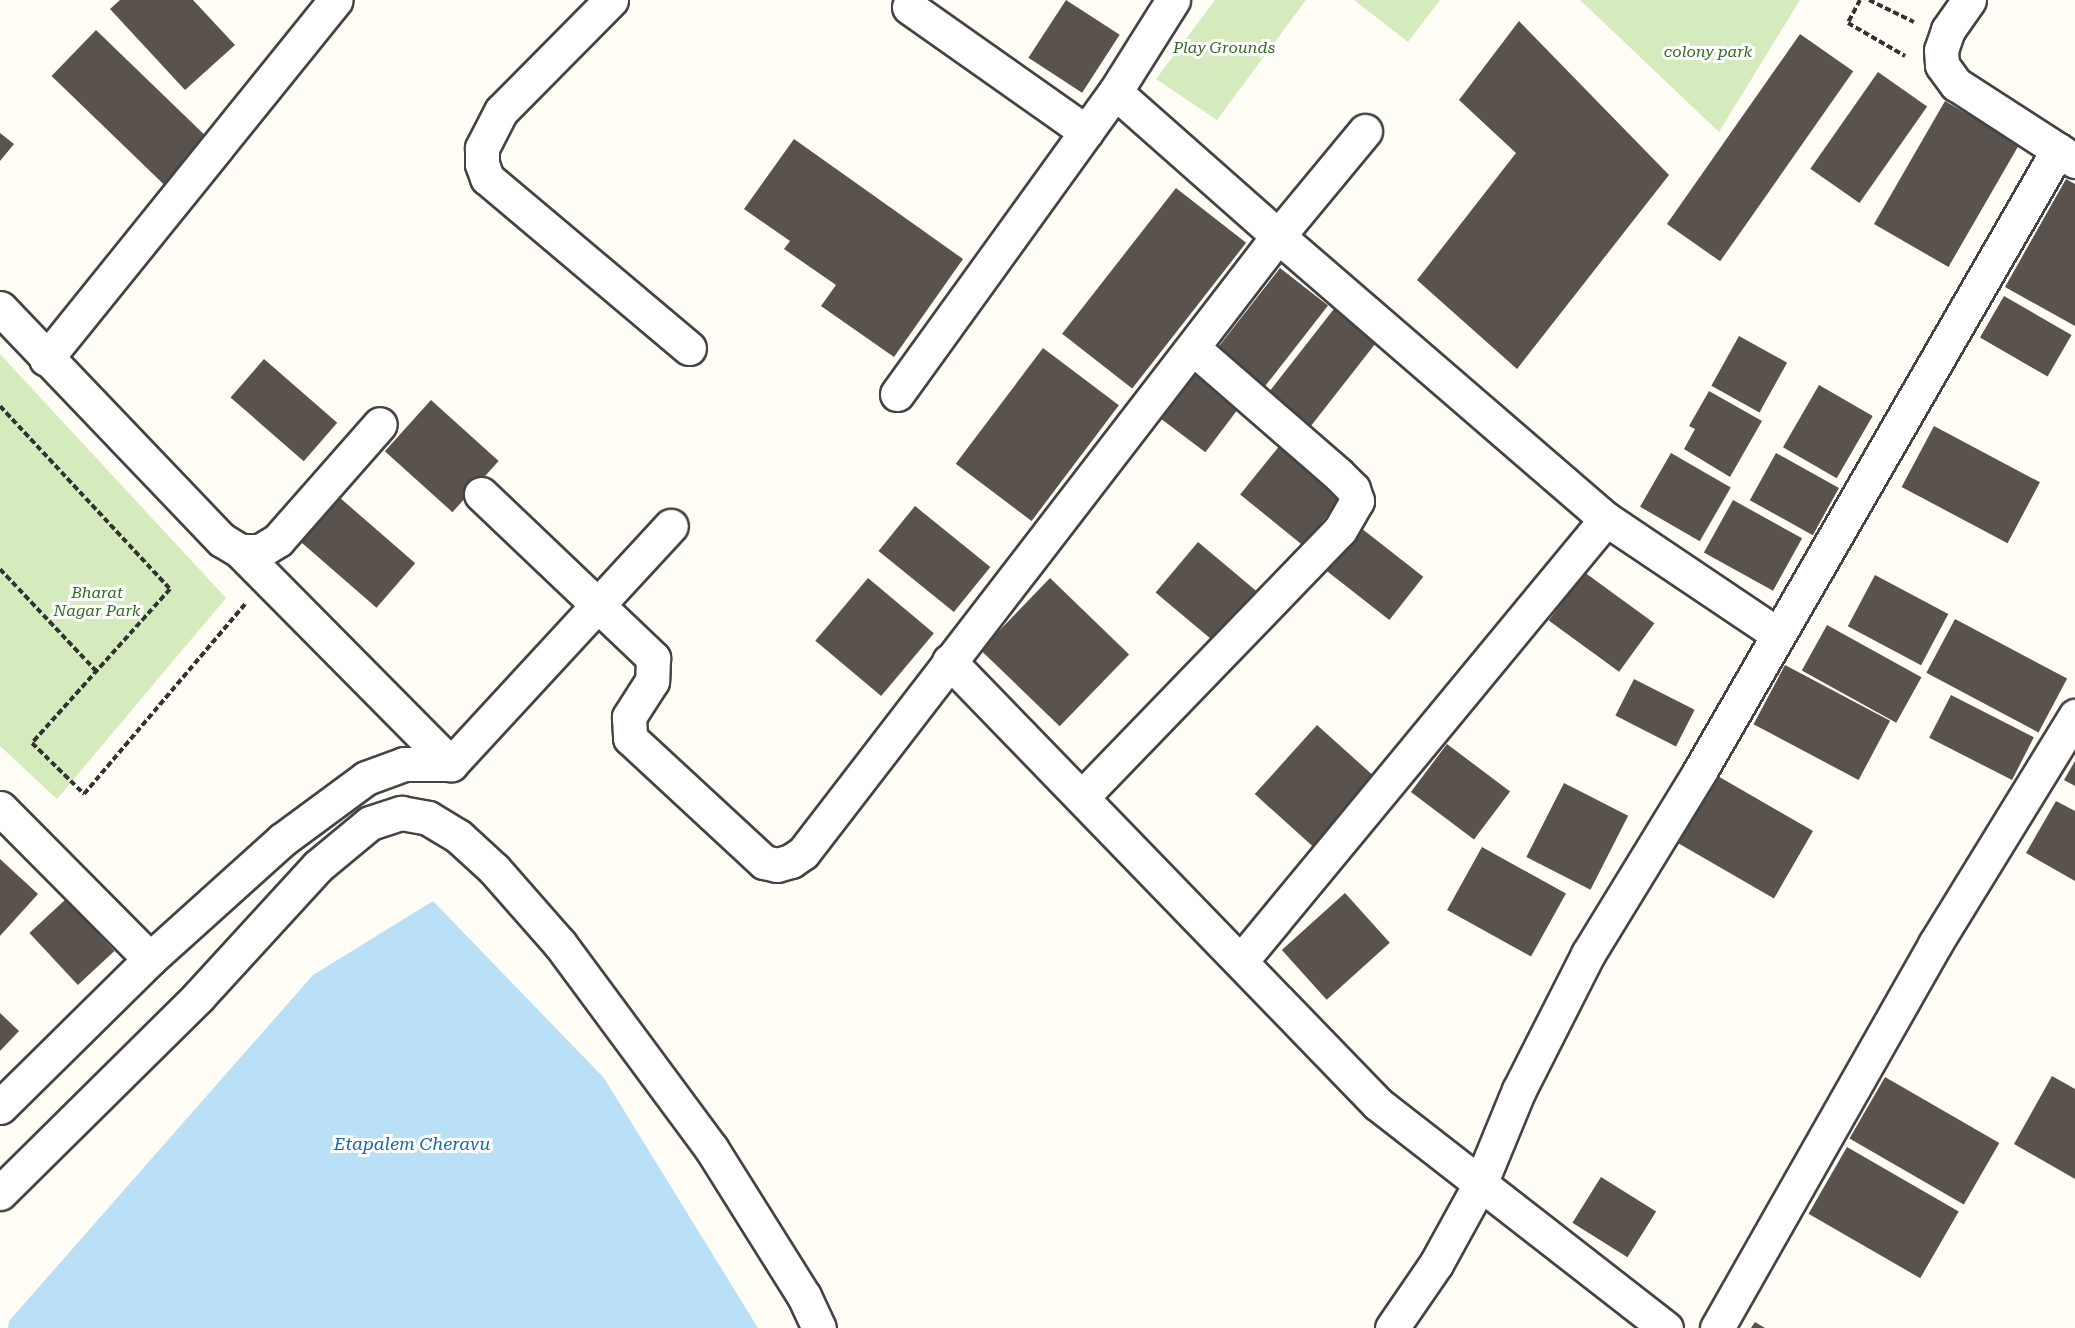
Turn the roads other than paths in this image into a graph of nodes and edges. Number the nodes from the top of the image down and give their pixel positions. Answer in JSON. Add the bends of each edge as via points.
{"nodes":[{"id":1,"x":336,"y":0,"type":"edge"},
{"id":2,"x":611,"y":0,"type":"edge"},
{"id":3,"x":1173,"y":0,"type":"edge"},
{"id":4,"x":1970,"y":0,"type":"edge"},
{"id":5,"x":909,"y":7,"type":"dead end"},
{"id":6,"x":1115,"y":92,"type":"junction"},
{"id":7,"x":1365,"y":131,"type":"dead end"},
{"id":8,"x":1086,"y":132,"type":"junction"},
{"id":9,"x":2067,"y":155,"type":"edge"},
{"id":10,"x":1278,"y":236,"type":"junction"},
{"id":11,"x":0,"y":308,"type":"edge"},
{"id":12,"x":689,"y":348,"type":"dead end"},
{"id":13,"x":1194,"y":349,"type":"junction"},
{"id":14,"x":46,"y":359,"type":"junction"},
{"id":15,"x":897,"y":394,"type":"dead end"},
{"id":16,"x":380,"y":424,"type":"dead end"},
{"id":17,"x":481,"y":494,"type":"dead end"},
{"id":18,"x":1606,"y":519,"type":"junction"},
{"id":19,"x":670,"y":526,"type":"dead end"},
{"id":20,"x":240,"y":551,"type":"junction"},
{"id":21,"x":599,"y":605,"type":"junction"},
{"id":22,"x":1777,"y":634,"type":"junction"},
{"id":23,"x":949,"y":661,"type":"junction"},
{"id":24,"x":2075,"y":716,"type":"edge"},
{"id":25,"x":452,"y":764,"type":"junction"},
{"id":26,"x":1083,"y":796,"type":"junction"},
{"id":27,"x":0,"y":808,"type":"edge"},
{"id":28,"x":150,"y":959,"type":"junction"},
{"id":29,"x":1241,"y":961,"type":"junction"},
{"id":30,"x":0,"y":1107,"type":"edge"},
{"id":31,"x":1481,"y":1182,"type":"junction"},
{"id":32,"x":0,"y":1193,"type":"edge"},
{"id":33,"x":819,"y":1328,"type":"edge"},
{"id":34,"x":1392,"y":1328,"type":"edge"},
{"id":35,"x":1666,"y":1328,"type":"edge"},
{"id":36,"x":1717,"y":1328,"type":"edge"}],
"edges":[{"from":1,"to":14,"type":"street"},
{"from":2,"to":12,"type":"street","via":[[501,111],[482,148],[482,164],[487,178]]},
{"from":3,"to":6,"type":"street"},
{"from":4,"to":9,"type":"street","via":[[1948,30],[1941,50],[1942,65],[1956,84]]},
{"from":5,"to":8,"type":"street"},
{"from":6,"to":8,"type":"street"},
{"from":6,"to":10,"type":"street"},
{"from":7,"to":10,"type":"street"},
{"from":8,"to":15,"type":"street"},
{"from":9,"to":22,"type":"street"},
{"from":10,"to":13,"type":"street"},
{"from":10,"to":18,"type":"street"},
{"from":11,"to":14,"type":"street"},
{"from":13,"to":23,"type":"street"},
{"from":13,"to":26,"type":"street","via":[[1338,474],[1353,489],[1357,501],[1340,530]]},
{"from":14,"to":20,"type":"street","via":[[222,540]]},
{"from":16,"to":20,"type":"street","via":[[278,540],[260,551]]},
{"from":17,"to":21,"type":"street"},
{"from":18,"to":22,"type":"street"},
{"from":18,"to":29,"type":"street"},
{"from":19,"to":21,"type":"street"},
{"from":20,"to":25,"type":"street"},
{"from":21,"to":23,"type":"street","via":[[653,658],[652,681],[629,717],[630,738],[764,862],[777,865],[803,853]]},
{"from":21,"to":25,"type":"street"},
{"from":22,"to":31,"type":"street","via":[[1588,954],[1520,1090]]},
{"from":23,"to":26,"type":"street"},
{"from":24,"to":36,"type":"street","via":[[1935,944]]},
{"from":25,"to":28,"type":"street","via":[[404,764],[366,777],[282,840]]},
{"from":26,"to":29,"type":"street"},
{"from":27,"to":28,"type":"street"},
{"from":28,"to":30,"type":"street"},
{"from":29,"to":31,"type":"street","via":[[1324,1052],[1378,1104]]},
{"from":31,"to":34,"type":"street","via":[[1436,1264]]},
{"from":31,"to":35,"type":"street"},
{"from":32,"to":33,"type":"street","via":[[198,997],[318,866],[370,823],[401,813],[428,818],[458,836],[494,869],[560,944],[711,1148],[804,1296]]}]}
